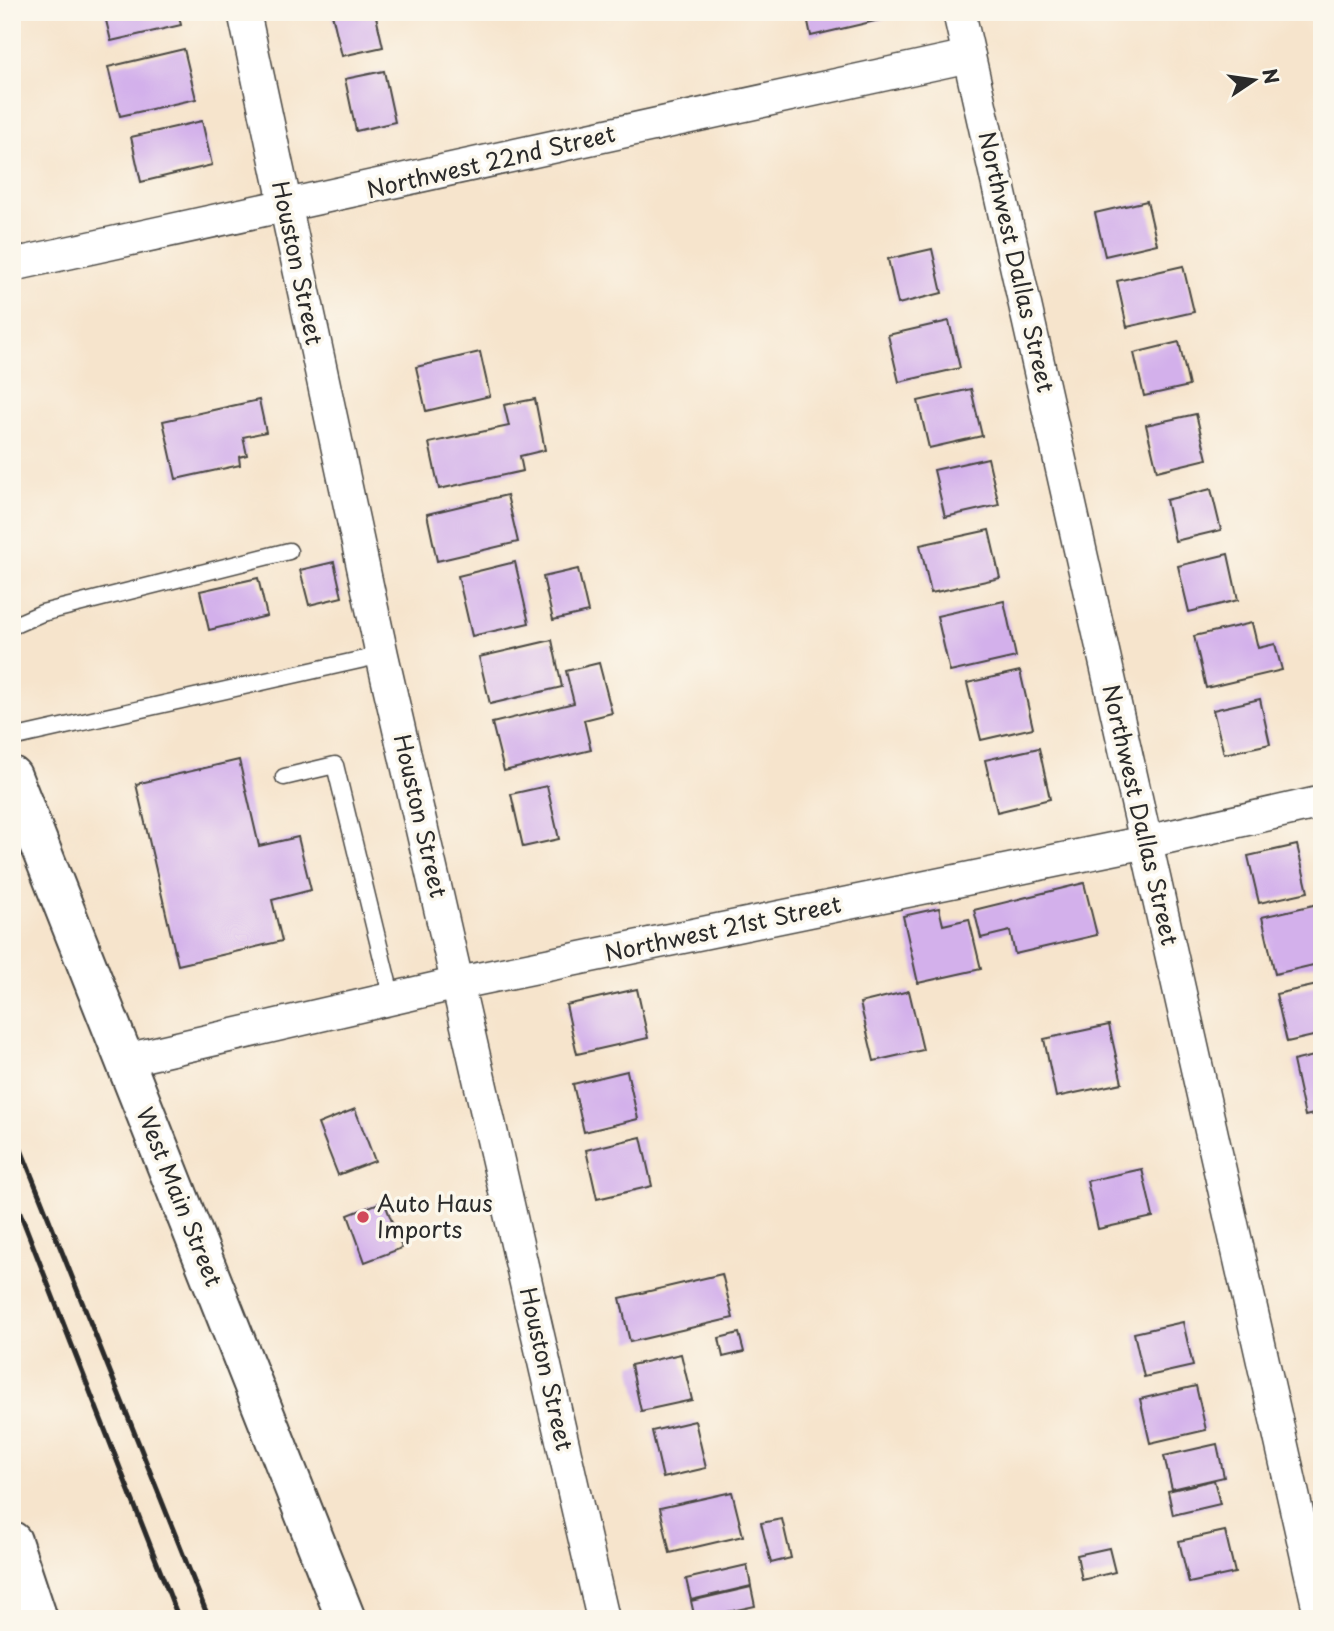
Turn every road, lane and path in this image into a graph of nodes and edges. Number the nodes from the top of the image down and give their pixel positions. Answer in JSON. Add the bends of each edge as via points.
{"nodes":[{"id":1,"x":244,"y":12,"type":"edge"},
{"id":2,"x":960,"y":12,"type":"edge"},
{"id":3,"x":969,"y":56,"type":"junction"},
{"id":4,"x":285,"y":208,"type":"junction"},
{"id":5,"x":12,"y":265,"type":"edge"},
{"id":6,"x":289,"y":551,"type":"dead end"},
{"id":7,"x":12,"y":626,"type":"edge"},
{"id":8,"x":382,"y":655,"type":"junction"},
{"id":9,"x":12,"y":738,"type":"edge"},
{"id":10,"x":12,"y":776,"type":"edge"},
{"id":11,"x":284,"y":777,"type":"dead end"},
{"id":12,"x":1322,"y":802,"type":"edge"},
{"id":13,"x":1146,"y":842,"type":"junction"},
{"id":14,"x":459,"y":983,"type":"junction"},
{"id":15,"x":393,"y":999,"type":"junction"},
{"id":16,"x":125,"y":1060,"type":"junction"},
{"id":17,"x":12,"y":1541,"type":"edge"},
{"id":18,"x":1314,"y":1616,"type":"edge"},
{"id":19,"x":38,"y":1619,"type":"edge"},
{"id":20,"x":346,"y":1619,"type":"edge"},
{"id":21,"x":603,"y":1619,"type":"edge"}],
"edges":[{"from":1,"to":4,"type":"street","name":"Houston Street"},
{"from":2,"to":3,"type":"street","name":"Northwest Dallas Street"},
{"from":3,"to":4,"type":"street","name":"Northwest 22nd Street"},
{"from":3,"to":13,"type":"street","name":"Northwest Dallas Street"},
{"from":4,"to":5,"type":"street","name":"Northwest 22nd Street"},
{"from":4,"to":8,"type":"street","name":"Houston Street"},
{"from":6,"to":7,"type":"lane","via":[[42,612]]},
{"from":8,"to":9,"type":"lane"},
{"from":8,"to":14,"type":"street","name":"Houston Street"},
{"from":10,"to":16,"type":"main road","name":"West Main Street"},
{"from":11,"to":15,"type":"lane","via":[[335,765]]},
{"from":12,"to":13,"type":"street","name":"Northwest 21st Street"},
{"from":13,"to":14,"type":"street","name":"Northwest 21st Street"},
{"from":13,"to":18,"type":"street","name":"Northwest Dallas Street"},
{"from":14,"to":15,"type":"street","name":"Northwest 21st Street"},
{"from":14,"to":21,"type":"street","name":"Houston Street"},
{"from":15,"to":16,"type":"street","name":"Northwest 21st Street"},
{"from":16,"to":20,"type":"main road","name":"West Main Street"},
{"from":17,"to":19,"type":"main road"}]}
